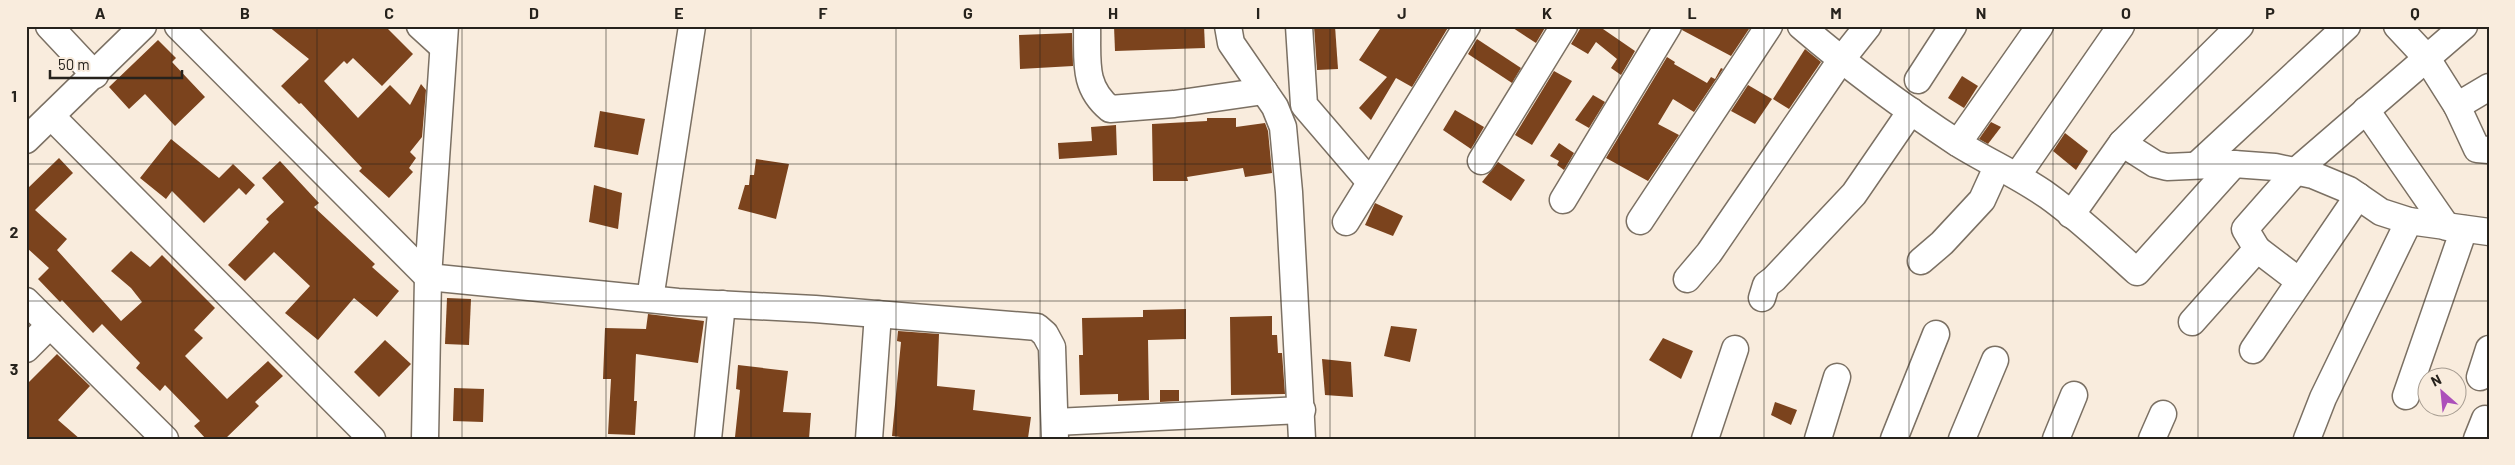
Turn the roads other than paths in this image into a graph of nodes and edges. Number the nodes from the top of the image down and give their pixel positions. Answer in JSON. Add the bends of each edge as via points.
{"nodes":[{"id":1,"x":48,"y":26,"type":"edge"},
{"id":2,"x":143,"y":26,"type":"edge"},
{"id":3,"x":178,"y":26,"type":"edge"},
{"id":4,"x":420,"y":26,"type":"edge"},
{"id":5,"x":692,"y":26,"type":"edge"},
{"id":6,"x":1087,"y":26,"type":"edge"},
{"id":7,"x":1228,"y":26,"type":"edge"},
{"id":8,"x":1299,"y":26,"type":"edge"},
{"id":9,"x":1467,"y":26,"type":"edge"},
{"id":10,"x":1564,"y":26,"type":"edge"},
{"id":11,"x":1668,"y":26,"type":"edge"},
{"id":12,"x":1769,"y":26,"type":"edge"},
{"id":13,"x":1801,"y":26,"type":"edge"},
{"id":14,"x":1868,"y":26,"type":"edge"},
{"id":15,"x":1953,"y":26,"type":"edge"},
{"id":16,"x":2040,"y":26,"type":"edge"},
{"id":17,"x":2121,"y":26,"type":"edge"},
{"id":18,"x":2240,"y":26,"type":"edge"},
{"id":19,"x":2347,"y":26,"type":"edge"},
{"id":20,"x":2397,"y":26,"type":"edge"},
{"id":21,"x":2464,"y":26,"type":"edge"},
{"id":22,"x":444,"y":36,"type":"edge"},
{"id":23,"x":2426,"y":57,"type":"junction"},
{"id":24,"x":1841,"y":60,"type":"junction"},
{"id":25,"x":95,"y":75,"type":"junction"},
{"id":26,"x":1918,"y":80,"type":"dead end"},
{"id":27,"x":2489,"y":87,"type":"edge"},
{"id":28,"x":1264,"y":91,"type":"junction"},
{"id":29,"x":2457,"y":106,"type":"junction"},
{"id":30,"x":2366,"y":110,"type":"junction"},
{"id":31,"x":1911,"y":111,"type":"junction"},
{"id":32,"x":51,"y":116,"type":"junction"},
{"id":33,"x":26,"y":140,"type":"edge"},
{"id":34,"x":1958,"y":143,"type":"junction"},
{"id":35,"x":2122,"y":143,"type":"junction"},
{"id":36,"x":2485,"y":156,"type":"edge"},
{"id":37,"x":1481,"y":161,"type":"dead end"},
{"id":38,"x":2234,"y":164,"type":"junction"},
{"id":39,"x":2197,"y":165,"type":"junction"},
{"id":40,"x":2296,"y":171,"type":"junction"},
{"id":41,"x":2007,"y":172,"type":"junction"},
{"id":42,"x":1370,"y":182,"type":"junction"},
{"id":43,"x":2358,"y":196,"type":"junction"},
{"id":44,"x":1563,"y":200,"type":"dead end"},
{"id":45,"x":2071,"y":214,"type":"junction"},
{"id":46,"x":2409,"y":220,"type":"junction"},
{"id":47,"x":1640,"y":221,"type":"dead end"},
{"id":48,"x":1346,"y":222,"type":"dead end"},
{"id":49,"x":2466,"y":229,"type":"edge"},
{"id":50,"x":2257,"y":249,"type":"junction"},
{"id":51,"x":1921,"y":261,"type":"dead end"},
{"id":52,"x":428,"y":277,"type":"junction"},
{"id":53,"x":1687,"y":279,"type":"dead end"},
{"id":54,"x":2299,"y":281,"type":"junction"},
{"id":55,"x":1762,"y":298,"type":"dead end"},
{"id":56,"x":650,"y":299,"type":"junction"},
{"id":57,"x":26,"y":301,"type":"edge"},
{"id":58,"x":722,"y":304,"type":"junction"},
{"id":59,"x":878,"y":314,"type":"junction"},
{"id":60,"x":2192,"y":322,"type":"dead end"},
{"id":61,"x":50,"y":325,"type":"junction"},
{"id":62,"x":1936,"y":334,"type":"dead end"},
{"id":63,"x":26,"y":349,"type":"edge"},
{"id":64,"x":1735,"y":349,"type":"dead end"},
{"id":65,"x":2489,"y":349,"type":"edge"},
{"id":66,"x":2253,"y":350,"type":"dead end"},
{"id":67,"x":1995,"y":360,"type":"dead end"},
{"id":68,"x":1837,"y":377,"type":"dead end"},
{"id":69,"x":2480,"y":377,"type":"dead end"},
{"id":70,"x":2074,"y":395,"type":"dead end"},
{"id":71,"x":2406,"y":396,"type":"dead end"},
{"id":72,"x":1302,"y":410,"type":"junction"},
{"id":73,"x":2163,"y":414,"type":"dead end"},
{"id":74,"x":1055,"y":430,"type":"edge"},
{"id":75,"x":163,"y":438,"type":"edge"},
{"id":76,"x":372,"y":439,"type":"edge"},
{"id":77,"x":425,"y":439,"type":"edge"},
{"id":78,"x":708,"y":439,"type":"edge"},
{"id":79,"x":869,"y":439,"type":"edge"},
{"id":80,"x":1302,"y":439,"type":"edge"},
{"id":81,"x":1705,"y":439,"type":"edge"},
{"id":82,"x":1818,"y":439,"type":"edge"},
{"id":83,"x":1894,"y":439,"type":"edge"},
{"id":84,"x":1962,"y":439,"type":"edge"},
{"id":85,"x":2056,"y":439,"type":"edge"},
{"id":86,"x":2152,"y":439,"type":"edge"},
{"id":87,"x":2307,"y":439,"type":"edge"}],
"edges":[{"from":1,"to":25,"type":"street"},
{"from":2,"to":25,"type":"street"},
{"from":3,"to":52,"type":"street"},
{"from":4,"to":22,"type":"street"},
{"from":5,"to":56,"type":"street"},
{"from":6,"to":28,"type":"street","via":[[1089,79],[1097,98],[1110,109]]},
{"from":7,"to":28,"type":"street","via":[[1231,43]]},
{"from":8,"to":42,"type":"street","via":[[1304,105]]},
{"from":9,"to":42,"type":"street"},
{"from":10,"to":37,"type":"street"},
{"from":11,"to":44,"type":"street"},
{"from":12,"to":47,"type":"street"},
{"from":13,"to":24,"type":"street"},
{"from":14,"to":24,"type":"street"},
{"from":15,"to":26,"type":"street"},
{"from":16,"to":34,"type":"street"},
{"from":17,"to":41,"type":"street"},
{"from":18,"to":35,"type":"street"},
{"from":19,"to":39,"type":"street"},
{"from":20,"to":23,"type":"street"},
{"from":21,"to":23,"type":"street"},
{"from":22,"to":52,"type":"street"},
{"from":23,"to":29,"type":"street"},
{"from":23,"to":30,"type":"street"},
{"from":24,"to":31,"type":"street"},
{"from":24,"to":53,"type":"street","via":[[1709,253]]},
{"from":25,"to":32,"type":"street"},
{"from":27,"to":29,"type":"street"},
{"from":28,"to":72,"type":"street","via":[[1283,127]]},
{"from":29,"to":36,"type":"street"},
{"from":30,"to":40,"type":"street"},
{"from":30,"to":49,"type":"street"},
{"from":31,"to":34,"type":"street"},
{"from":31,"to":55,"type":"street","via":[[1854,194],[1766,285]]},
{"from":32,"to":33,"type":"street"},
{"from":32,"to":76,"type":"street"},
{"from":34,"to":41,"type":"street"},
{"from":35,"to":39,"type":"street","via":[[2155,164],[2166,167]]},
{"from":35,"to":45,"type":"street"},
{"from":38,"to":39,"type":"street"},
{"from":38,"to":40,"type":"street"},
{"from":38,"to":45,"type":"street","via":[[2137,272]]},
{"from":40,"to":43,"type":"street","via":[[2313,175]]},
{"from":40,"to":50,"type":"street","via":[[2245,229]]},
{"from":41,"to":45,"type":"street"},
{"from":41,"to":51,"type":"street","via":[[1942,243]]},
{"from":42,"to":48,"type":"street"},
{"from":43,"to":46,"type":"street","via":[[2381,212]]},
{"from":43,"to":54,"type":"street"},
{"from":46,"to":49,"type":"street"},
{"from":46,"to":87,"type":"street","via":[[2323,398]]},
{"from":49,"to":71,"type":"street"},
{"from":50,"to":54,"type":"street"},
{"from":50,"to":60,"type":"street"},
{"from":52,"to":56,"type":"street"},
{"from":52,"to":77,"type":"street"},
{"from":54,"to":66,"type":"street"},
{"from":56,"to":58,"type":"street"},
{"from":57,"to":61,"type":"street"},
{"from":58,"to":59,"type":"street"},
{"from":58,"to":78,"type":"street"},
{"from":59,"to":74,"type":"street","via":[[1036,327],[1045,334],[1052,347]]},
{"from":59,"to":79,"type":"street"},
{"from":61,"to":63,"type":"street"},
{"from":61,"to":75,"type":"street"},
{"from":62,"to":83,"type":"street"},
{"from":64,"to":81,"type":"street"},
{"from":65,"to":69,"type":"street"},
{"from":67,"to":84,"type":"street"},
{"from":68,"to":82,"type":"street"},
{"from":70,"to":85,"type":"street"},
{"from":72,"to":74,"type":"street"},
{"from":72,"to":80,"type":"street"},
{"from":73,"to":86,"type":"street"}]}
